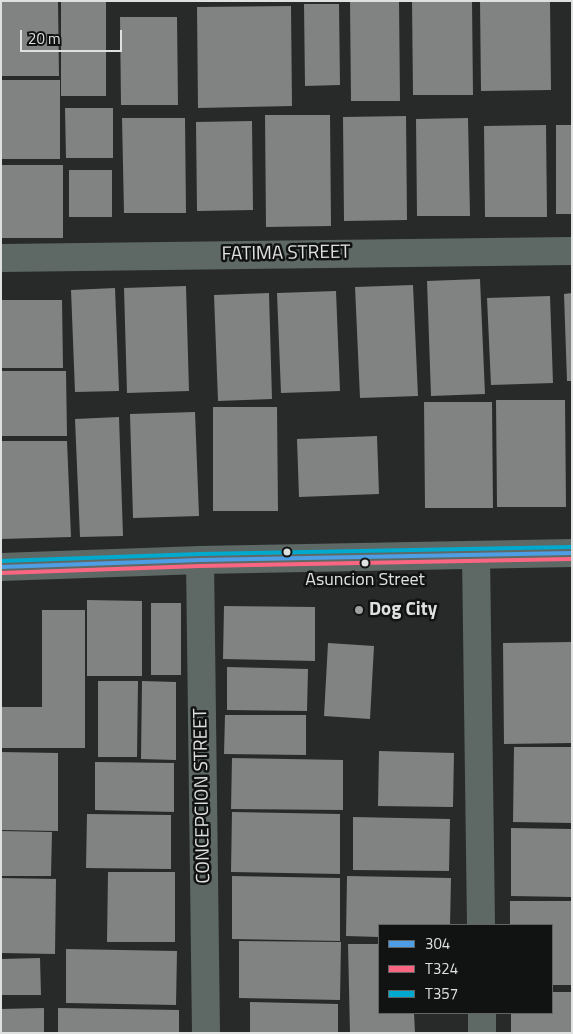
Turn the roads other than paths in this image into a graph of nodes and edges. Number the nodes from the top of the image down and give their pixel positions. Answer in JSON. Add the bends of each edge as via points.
{"nodes":[{"id":1,"x":572,"y":251,"type":"edge"},
{"id":2,"x":1,"y":258,"type":"edge"},
{"id":3,"x":572,"y":553,"type":"edge"},
{"id":4,"x":476,"y":555,"type":"junction"},
{"id":5,"x":200,"y":560,"type":"junction"},
{"id":6,"x":1,"y":567,"type":"edge"},
{"id":7,"x":481,"y":924,"type":"edge"},
{"id":8,"x":482,"y":1014,"type":"edge"},
{"id":9,"x":206,"y":1033,"type":"edge"},
{"id":10,"x":482,"y":1033,"type":"edge"}],
"edges":[{"from":1,"to":2,"type":"street","name":"FATIMA STREET"},
{"from":3,"to":4,"type":"street"},
{"from":4,"to":5,"type":"street"},
{"from":4,"to":7,"type":"street"},
{"from":5,"to":6,"type":"street"},
{"from":5,"to":9,"type":"street","name":"CONCEPCION STREET"},
{"from":8,"to":10,"type":"street"}]}
